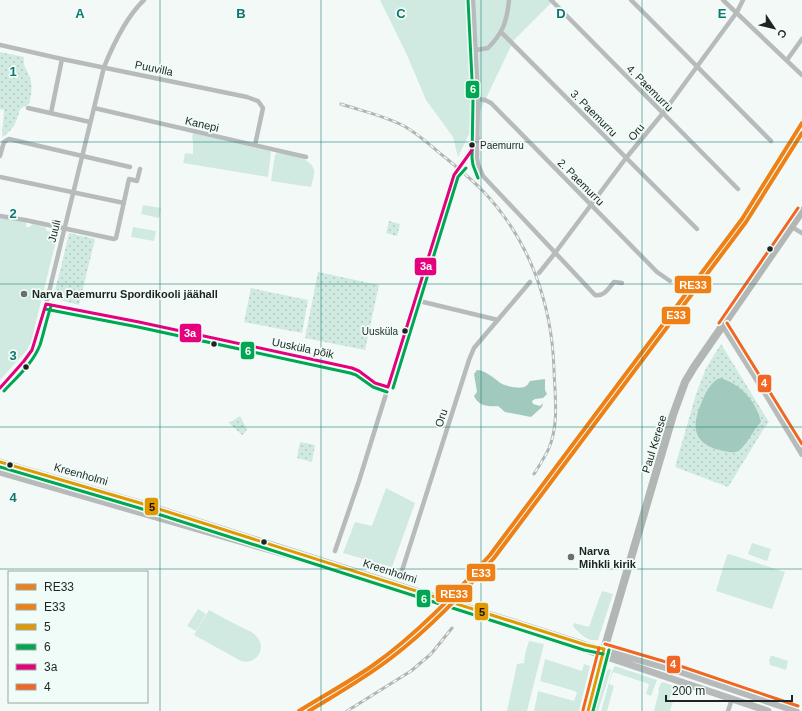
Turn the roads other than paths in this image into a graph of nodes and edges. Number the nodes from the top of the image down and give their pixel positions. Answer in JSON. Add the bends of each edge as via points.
{"nodes":[{"id":1,"x":144,"y":0,"type":"edge"},
{"id":2,"x":473,"y":0,"type":"edge"},
{"id":3,"x":510,"y":0,"type":"edge"},
{"id":4,"x":551,"y":0,"type":"edge"},
{"id":5,"x":631,"y":0,"type":"edge"},
{"id":6,"x":724,"y":0,"type":"edge"},
{"id":7,"x":744,"y":0,"type":"edge"},
{"id":8,"x":737,"y":12,"type":"junction"},
{"id":9,"x":501,"y":32,"type":"junction"},
{"id":10,"x":802,"y":39,"type":"edge"},
{"id":11,"x":0,"y":45,"type":"edge"},
{"id":12,"x":476,"y":50,"type":"junction"},
{"id":13,"x":62,"y":59,"type":"junction"},
{"id":14,"x":787,"y":60,"type":"junction"},
{"id":15,"x":104,"y":67,"type":"junction"},
{"id":16,"x":697,"y":67,"type":"junction"},
{"id":17,"x":802,"y":74,"type":"edge"},
{"id":18,"x":478,"y":99,"type":"junction"},
{"id":19,"x":28,"y":108,"type":"dead end"},
{"id":20,"x":94,"y":108,"type":"junction"},
{"id":21,"x":51,"y":113,"type":"junction"},
{"id":22,"x":663,"y":113,"type":"junction"},
{"id":23,"x":90,"y":122,"type":"junction"},
{"id":24,"x":478,"y":138,"type":"junction"},
{"id":25,"x":2,"y":141,"type":"edge"},
{"id":26,"x":771,"y":141,"type":"dead end"},
{"id":27,"x":255,"y":145,"type":"junction"},
{"id":28,"x":0,"y":156,"type":"edge"},
{"id":29,"x":82,"y":156,"type":"junction"},
{"id":30,"x":306,"y":157,"type":"dead end"},
{"id":31,"x":626,"y":158,"type":"junction"},
{"id":32,"x":130,"y":167,"type":"dead end"},
{"id":33,"x":140,"y":169,"type":"dead end"},
{"id":34,"x":0,"y":176,"type":"edge"},
{"id":35,"x":738,"y":189,"type":"dead end"},
{"id":36,"x":73,"y":192,"type":"junction"},
{"id":37,"x":124,"y":203,"type":"junction"},
{"id":38,"x":591,"y":205,"type":"junction"},
{"id":39,"x":802,"y":211,"type":"edge"},
{"id":40,"x":0,"y":216,"type":"edge"},
{"id":41,"x":792,"y":227,"type":"junction"},
{"id":42,"x":64,"y":228,"type":"junction"},
{"id":43,"x":697,"y":229,"type":"dead end"},
{"id":44,"x":802,"y":233,"type":"edge"},
{"id":45,"x":555,"y":253,"type":"junction"},
{"id":46,"x":539,"y":273,"type":"dead end"},
{"id":47,"x":670,"y":281,"type":"dead end"},
{"id":48,"x":530,"y":282,"type":"dead end"},
{"id":49,"x":622,"y":283,"type":"dead end"},
{"id":50,"x":415,"y":300,"type":"junction"},
{"id":51,"x":46,"y":304,"type":"junction"},
{"id":52,"x":498,"y":320,"type":"junction"},
{"id":53,"x":723,"y":326,"type":"junction"},
{"id":54,"x":388,"y":387,"type":"junction"},
{"id":55,"x":0,"y":388,"type":"edge"},
{"id":56,"x":802,"y":454,"type":"edge"},
{"id":57,"x":0,"y":462,"type":"edge"},
{"id":58,"x":0,"y":472,"type":"edge"},
{"id":59,"x":43,"y":474,"type":"junction"},
{"id":60,"x":40,"y":484,"type":"junction"},
{"id":61,"x":140,"y":503,"type":"junction"},
{"id":62,"x":138,"y":512,"type":"junction"},
{"id":63,"x":335,"y":551,"type":"dead end"},
{"id":64,"x":365,"y":577,"type":"junction"},
{"id":65,"x":400,"y":577,"type":"dead end"},
{"id":66,"x":603,"y":653,"type":"junction"},
{"id":67,"x":732,"y":699,"type":"junction"},
{"id":68,"x":588,"y":711,"type":"edge"},
{"id":69,"x":728,"y":711,"type":"edge"},
{"id":70,"x":768,"y":711,"type":"edge"},
{"id":71,"x":796,"y":711,"type":"edge"}],
"edges":[{"from":1,"to":15,"type":"street","name":"Juuli","via":[[136,7]]},
{"from":2,"to":12,"type":"street"},
{"from":3,"to":9,"type":"street"},
{"from":4,"to":22,"type":"street","name":"4. Paemurru"},
{"from":5,"to":16,"type":"street"},
{"from":6,"to":8,"type":"street"},
{"from":7,"to":8,"type":"street","name":"Oru"},
{"from":8,"to":14,"type":"street"},
{"from":8,"to":16,"type":"street","name":"Oru"},
{"from":9,"to":12,"type":"street","via":[[488,48]]},
{"from":9,"to":31,"type":"street","name":"3. Paemurru"},
{"from":10,"to":14,"type":"street"},
{"from":11,"to":13,"type":"street","name":"Puuvilla"},
{"from":12,"to":18,"type":"street"},
{"from":13,"to":15,"type":"street","name":"Puuvilla"},
{"from":13,"to":21,"type":"street"},
{"from":14,"to":17,"type":"street"},
{"from":15,"to":20,"type":"street","name":"Juuli"},
{"from":15,"to":27,"type":"street","name":"Puuvilla","via":[[247,96],[258,101],[263,108]]},
{"from":16,"to":22,"type":"street","name":"Oru"},
{"from":16,"to":26,"type":"street"},
{"from":18,"to":24,"type":"street"},
{"from":18,"to":38,"type":"street","name":"2. Paemurru","via":[[491,103]]},
{"from":19,"to":21,"type":"street"},
{"from":20,"to":23,"type":"street","name":"Juuli"},
{"from":20,"to":27,"type":"street","name":"Kanepi"},
{"from":21,"to":23,"type":"street"},
{"from":22,"to":31,"type":"street","name":"Oru"},
{"from":22,"to":35,"type":"street","name":"4. Paemurru"},
{"from":23,"to":29,"type":"street","name":"Juuli"},
{"from":24,"to":45,"type":"street","via":[[478,164],[483,176]]},
{"from":24,"to":50,"type":"street","via":[[454,175]]},
{"from":25,"to":28,"type":"street"},
{"from":25,"to":29,"type":"street","via":[[9,139]]},
{"from":27,"to":30,"type":"street","name":"Kanepi"},
{"from":29,"to":32,"type":"street"},
{"from":29,"to":36,"type":"street","name":"Juuli"},
{"from":31,"to":38,"type":"street","name":"Oru"},
{"from":31,"to":43,"type":"street","name":"3. Paemurru"},
{"from":33,"to":37,"type":"street","via":[[137,181],[129,179]]},
{"from":34,"to":36,"type":"street"},
{"from":36,"to":37,"type":"street"},
{"from":36,"to":42,"type":"street","name":"Juuli"},
{"from":37,"to":42,"type":"street","via":[[114,239]]},
{"from":38,"to":45,"type":"street","name":"Oru"},
{"from":38,"to":47,"type":"street","name":"2. Paemurru","via":[[657,272]]},
{"from":39,"to":41,"type":"highway","name":"Paul Kerese"},
{"from":40,"to":42,"type":"street"},
{"from":41,"to":44,"type":"street"},
{"from":41,"to":53,"type":"highway","name":"Paul Kerese"},
{"from":42,"to":51,"type":"street","name":"Juuli"},
{"from":45,"to":46,"type":"street","name":"Oru"},
{"from":45,"to":49,"type":"street","via":[[595,295],[603,294],[614,282]]},
{"from":48,"to":52,"type":"street","name":"Oru"},
{"from":50,"to":52,"type":"street"},
{"from":50,"to":54,"type":"street"},
{"from":51,"to":54,"type":"street","name":"Uusküla põik","via":[[352,368],[375,384]]},
{"from":51,"to":55,"type":"street","name":"Juuli","via":[[30,353]]},
{"from":52,"to":65,"type":"street","name":"Oru","via":[[474,348],[469,360]]},
{"from":53,"to":56,"type":"street"},
{"from":53,"to":66,"type":"highway","name":"Paul Kerese","via":[[694,367],[679,398]]},
{"from":54,"to":63,"type":"street"},
{"from":57,"to":59,"type":"main road","name":"Kreenholmi"},
{"from":58,"to":60,"type":"main road","name":"Kreenholmi"},
{"from":59,"to":60,"type":"main road"},
{"from":59,"to":61,"type":"main road","name":"Kreenholmi"},
{"from":60,"to":62,"type":"main road","name":"Kreenholmi"},
{"from":61,"to":62,"type":"main road"},
{"from":61,"to":64,"type":"main road","name":"Kreenholmi"},
{"from":62,"to":64,"type":"main road","name":"Kreenholmi"},
{"from":64,"to":66,"type":"main road","name":"Kreenholmi"},
{"from":66,"to":67,"type":"main road","name":"Kreenholmi"},
{"from":66,"to":68,"type":"highway","name":"Paul Kerese"},
{"from":66,"to":71,"type":"main road","name":"Kreenholmi","via":[[681,672]]},
{"from":67,"to":69,"type":"street"},
{"from":67,"to":70,"type":"main road","name":"Kreenholmi"}]}
